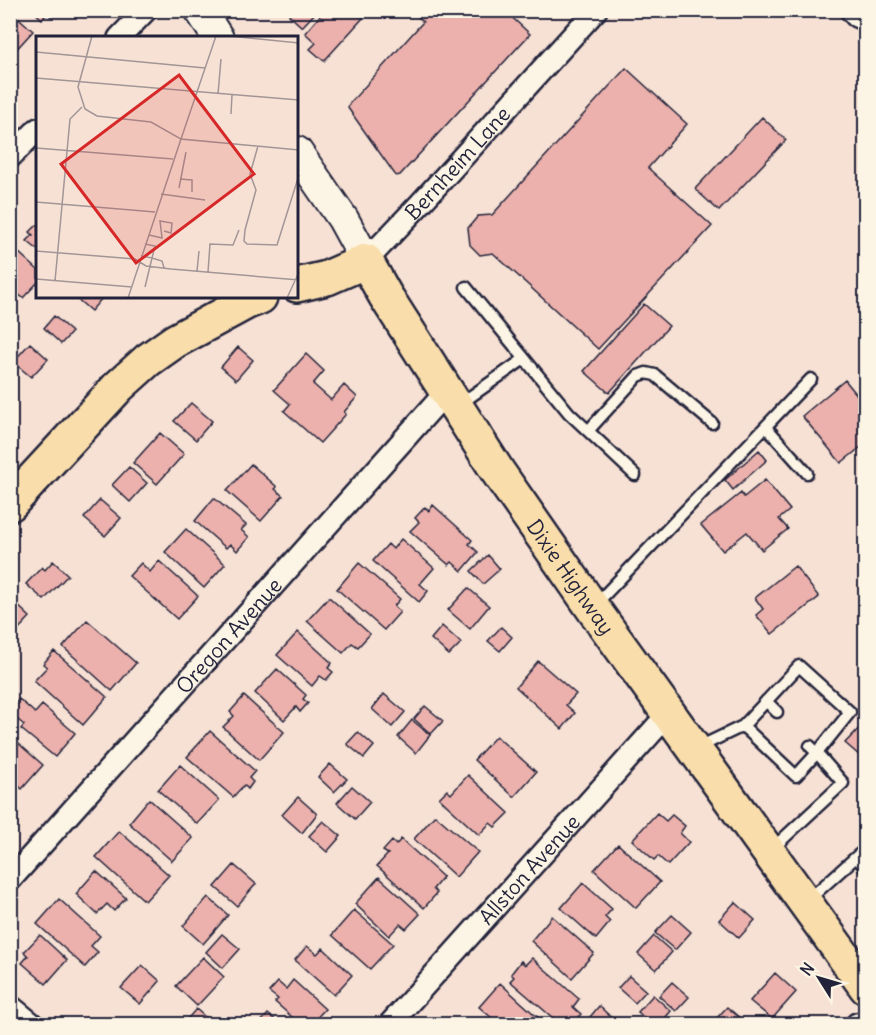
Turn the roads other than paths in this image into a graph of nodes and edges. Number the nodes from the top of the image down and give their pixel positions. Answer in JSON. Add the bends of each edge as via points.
{"nodes":[{"id":1,"x":146,"y":10,"type":"edge"},
{"id":2,"x":200,"y":10,"type":"edge"},
{"id":3,"x":596,"y":10,"type":"edge"},
{"id":4,"x":851,"y":10,"type":"edge"},
{"id":5,"x":866,"y":20,"type":"edge"},
{"id":6,"x":121,"y":36,"type":"edge"},
{"id":7,"x":217,"y":36,"type":"edge"},
{"id":8,"x":36,"y":131,"type":"edge"},
{"id":9,"x":298,"y":153,"type":"edge"},
{"id":10,"x":10,"y":157,"type":"edge"},
{"id":11,"x":366,"y":261,"type":"junction"},
{"id":12,"x":298,"y":285,"type":"edge"},
{"id":13,"x":466,"y":287,"type":"dead end"},
{"id":14,"x":257,"y":298,"type":"edge"},
{"id":15,"x":524,"y":359,"type":"junction"},
{"id":16,"x":811,"y":380,"type":"dead end"},
{"id":17,"x":452,"y":398,"type":"junction"},
{"id":18,"x":712,"y":423,"type":"dead end"},
{"id":19,"x":766,"y":427,"type":"junction"},
{"id":20,"x":588,"y":431,"type":"junction"},
{"id":21,"x":807,"y":473,"type":"dead end"},
{"id":22,"x":635,"y":475,"type":"dead end"},
{"id":23,"x":10,"y":504,"type":"edge"},
{"id":24,"x":592,"y":608,"type":"junction"},
{"id":25,"x":766,"y":701,"type":"junction"},
{"id":26,"x":777,"y":712,"type":"dead end"},
{"id":27,"x":669,"y":713,"type":"junction"},
{"id":28,"x":743,"y":726,"type":"junction"},
{"id":29,"x":694,"y":749,"type":"junction"},
{"id":30,"x":813,"y":749,"type":"junction"},
{"id":31,"x":866,"y":849,"type":"edge"},
{"id":32,"x":769,"y":853,"type":"junction"},
{"id":33,"x":856,"y":857,"type":"junction"},
{"id":34,"x":866,"y":868,"type":"edge"},
{"id":35,"x":10,"y":880,"type":"edge"},
{"id":36,"x":805,"y":903,"type":"junction"},
{"id":37,"x":863,"y":978,"type":"edge"},
{"id":38,"x":10,"y":1006,"type":"edge"},
{"id":39,"x":866,"y":1022,"type":"edge"},
{"id":40,"x":32,"y":1024,"type":"edge"},
{"id":41,"x":390,"y":1024,"type":"edge"},
{"id":42,"x":856,"y":1024,"type":"edge"}],
"edges":[{"from":1,"to":6,"type":"street"},
{"from":2,"to":7,"type":"street"},
{"from":3,"to":11,"type":"street","name":"Bernheim Lane"},
{"from":4,"to":5,"type":"street"},
{"from":8,"to":10,"type":"street"},
{"from":9,"to":11,"type":"street","name":"Dixie Highway","via":[[344,219]]},
{"from":11,"to":12,"type":"main road","name":"Bernheim Lane","via":[[327,278]]},
{"from":11,"to":17,"type":"main road","name":"Dixie Highway"},
{"from":13,"to":15,"type":"lane"},
{"from":14,"to":23,"type":"main road","via":[[175,340],[148,360]]},
{"from":15,"to":17,"type":"lane"},
{"from":15,"to":20,"type":"lane"},
{"from":16,"to":19,"type":"lane"},
{"from":17,"to":24,"type":"main road","name":"Dixie Highway"},
{"from":17,"to":35,"type":"street","name":"Oregon Avenue"},
{"from":18,"to":20,"type":"lane","via":[[655,375],[646,374],[638,376]]},
{"from":19,"to":21,"type":"lane"},
{"from":19,"to":24,"type":"lane"},
{"from":20,"to":22,"type":"lane"},
{"from":24,"to":27,"type":"main road","name":"Dixie Highway"},
{"from":25,"to":26,"type":"lane"},
{"from":25,"to":28,"type":"lane"},
{"from":25,"to":30,"type":"lane","via":[[799,666],[850,712]]},
{"from":27,"to":29,"type":"main road","name":"Dixie Highway"},
{"from":27,"to":41,"type":"street","name":"Allston Avenue"},
{"from":28,"to":29,"type":"lane"},
{"from":28,"to":30,"type":"lane","via":[[796,776]]},
{"from":29,"to":32,"type":"main road","name":"Dixie Highway"},
{"from":30,"to":32,"type":"lane","via":[[843,783]]},
{"from":31,"to":33,"type":"lane"},
{"from":32,"to":36,"type":"main road","name":"Dixie Highway"},
{"from":33,"to":34,"type":"lane"},
{"from":33,"to":36,"type":"lane"},
{"from":36,"to":37,"type":"main road","name":"Dixie Highway"},
{"from":38,"to":40,"type":"street"},
{"from":39,"to":42,"type":"street"}]}
